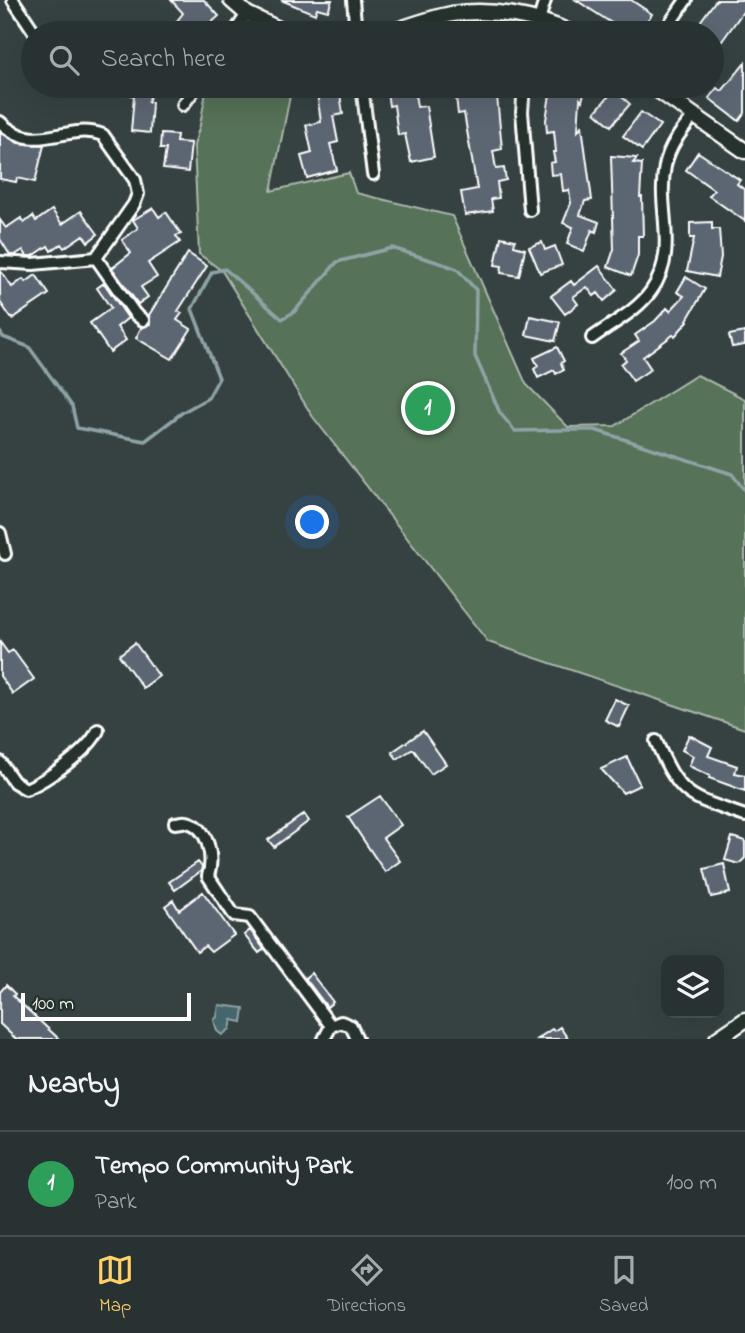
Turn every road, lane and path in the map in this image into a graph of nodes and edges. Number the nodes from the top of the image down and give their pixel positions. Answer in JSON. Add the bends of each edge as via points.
{"nodes":[{"id":1,"x":13,"y":0,"type":"edge"},
{"id":2,"x":231,"y":0,"type":"edge"},
{"id":3,"x":352,"y":0,"type":"edge"},
{"id":4,"x":545,"y":0,"type":"edge"},
{"id":5,"x":687,"y":0,"type":"edge"},
{"id":6,"x":247,"y":14,"type":"junction"},
{"id":7,"x":28,"y":21,"type":"edge"},
{"id":8,"x":242,"y":21,"type":"edge"},
{"id":9,"x":262,"y":21,"type":"edge"},
{"id":10,"x":355,"y":21,"type":"edge"},
{"id":11,"x":431,"y":21,"type":"edge"},
{"id":12,"x":524,"y":21,"type":"edge"},
{"id":13,"x":539,"y":21,"type":"edge"},
{"id":14,"x":672,"y":21,"type":"edge"},
{"id":15,"x":189,"y":98,"type":"edge"},
{"id":16,"x":364,"y":98,"type":"edge"},
{"id":17,"x":524,"y":98,"type":"edge"},
{"id":18,"x":669,"y":98,"type":"edge"},
{"id":19,"x":183,"y":106,"type":"dead end"},
{"id":20,"x":694,"y":116,"type":"junction"},
{"id":21,"x":0,"y":122,"type":"edge"},
{"id":22,"x":745,"y":151,"type":"edge"},
{"id":23,"x":373,"y":174,"type":"dead end"},
{"id":24,"x":530,"y":210,"type":"dead end"},
{"id":25,"x":96,"y":257,"type":"junction"},
{"id":26,"x":0,"y":262,"type":"edge"},
{"id":27,"x":144,"y":320,"type":"dead end"},
{"id":28,"x":592,"y":338,"type":"dead end"},
{"id":29,"x":0,"y":533,"type":"edge"},
{"id":30,"x":5,"y":554,"type":"dead end"},
{"id":31,"x":98,"y":730,"type":"dead end"},
{"id":32,"x":656,"y":741,"type":"dead end"},
{"id":33,"x":0,"y":762,"type":"edge"},
{"id":34,"x":745,"y":816,"type":"edge"},
{"id":35,"x":175,"y":823,"type":"dead end"},
{"id":36,"x":745,"y":1020,"type":"edge"},
{"id":37,"x":331,"y":1026,"type":"junction"},
{"id":38,"x":324,"y":1039,"type":"edge"},
{"id":39,"x":357,"y":1039,"type":"edge"},
{"id":40,"x":717,"y":1039,"type":"edge"}],
"edges":[{"from":1,"to":7,"type":"street"},
{"from":2,"to":6,"type":"street"},
{"from":3,"to":10,"type":"street"},
{"from":4,"to":13,"type":"street"},
{"from":5,"to":14,"type":"street"},
{"from":6,"to":8,"type":"street"},
{"from":6,"to":9,"type":"street"},
{"from":11,"to":12,"type":"street","via":[[456,14],[511,15]]},
{"from":15,"to":19,"type":"street"},
{"from":16,"to":23,"type":"street"},
{"from":17,"to":24,"type":"street"},
{"from":18,"to":20,"type":"street"},
{"from":20,"to":22,"type":"street"},
{"from":20,"to":28,"type":"street","via":[[668,152],[664,169],[667,246],[659,279],[641,301]]},
{"from":21,"to":25,"type":"street","via":[[27,139],[85,132],[103,135],[135,180],[138,194]]},
{"from":25,"to":26,"type":"street","via":[[33,264]]},
{"from":25,"to":27,"type":"street","via":[[135,314]]},
{"from":29,"to":30,"type":"street"},
{"from":31,"to":33,"type":"street","via":[[93,742],[26,789],[14,782]]},
{"from":32,"to":34,"type":"street","via":[[672,777],[684,790]]},
{"from":35,"to":37,"type":"street","via":[[188,822],[207,840],[212,864],[208,876],[234,915],[250,917]]},
{"from":36,"to":40,"type":"street"},
{"from":37,"to":38,"type":"street"},
{"from":37,"to":39,"type":"street","via":[[346,1023]]}]}
